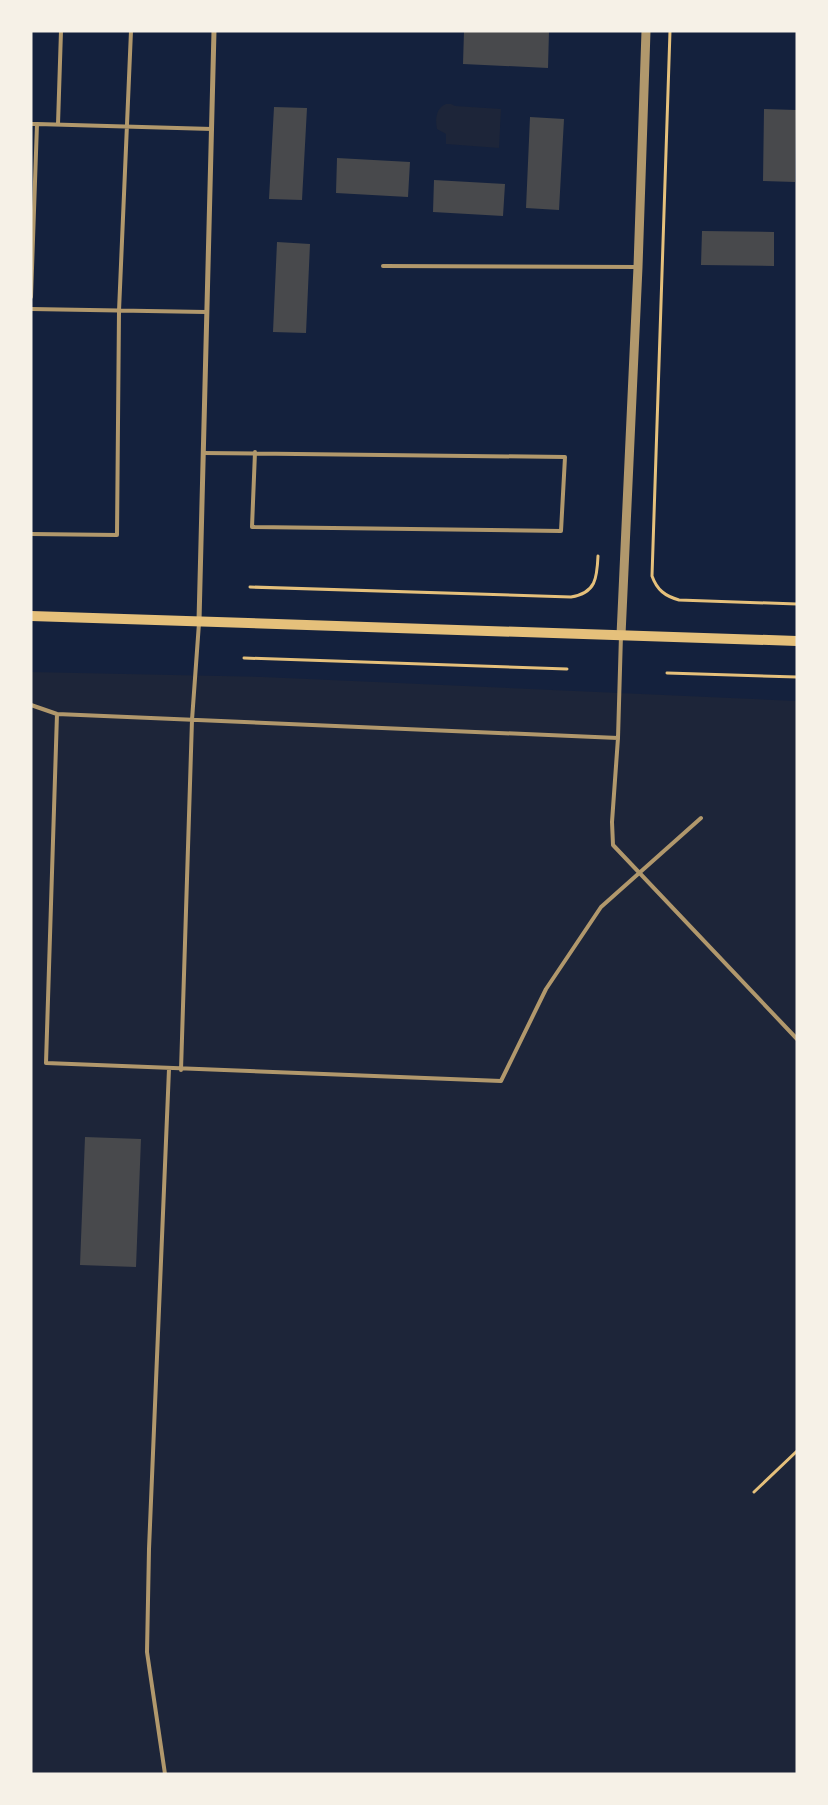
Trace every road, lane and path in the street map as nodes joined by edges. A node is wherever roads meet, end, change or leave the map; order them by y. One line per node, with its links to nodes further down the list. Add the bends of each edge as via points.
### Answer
1 (61, 31): 8 (lane)
2 (131, 31): 9 (lane)
3 (214, 31): 10 (street)
4 (646, 31): 12 (street)
5 (670, 31): 21 (path, via 652,570)
6 (31, 124): 7 (lane)
7 (37, 124): 8 (lane); 13 (lane)
8 (58, 124): 9 (lane)
9 (127, 126): 10 (lane); 15 (lane)
10 (212, 129): 16 (street)
11 (383, 266): 12 (lane)
12 (638, 267): 29 (street)
13 (31, 297)
14 (31, 309): 15 (lane)
15 (119, 311): 16 (lane); 19 (lane, via 116,535)
16 (206, 312): 17 (street)
17 (203, 452): 18 (lane); 28 (street)
18 (255, 452): 18 (lane, via 565,457 561,531 252,527)
19 (31, 534)
20 (598, 556): 23 (path, via 596,584 583,595)
21 (655, 583): 22 (path); 24 (path)
22 (650, 586)
23 (250, 587)
24 (664, 594): 25 (path); 26 (path, via 678,600)
25 (662, 599)
26 (797, 604)
27 (31, 616): 28 (main road)
28 (199, 621): 29 (main road); 37 (lane)
29 (621, 636): 30 (main road); 38 (lane)
30 (797, 641)
31 (244, 658): 32 (path)
32 (567, 669)
33 (667, 673): 34 (path)
34 (797, 677)
35 (31, 705): 36 (lane)
36 (57, 714): 37 (lane); 42 (lane, via 46,1063)
37 (192, 720): 38 (lane); 43 (lane)
38 (618, 738): 40 (lane, via 613,845)
39 (701, 818): 40 (lane)
40 (639, 873): 41 (lane); 43 (lane, via 601,907 546,989 501,1081)
41 (797, 1039)
42 (169, 1069): 43 (lane); 46 (lane, via 147,1652)
43 (181, 1070)
44 (797, 1451): 45 (path)
45 (754, 1492)
46 (165, 1774)

